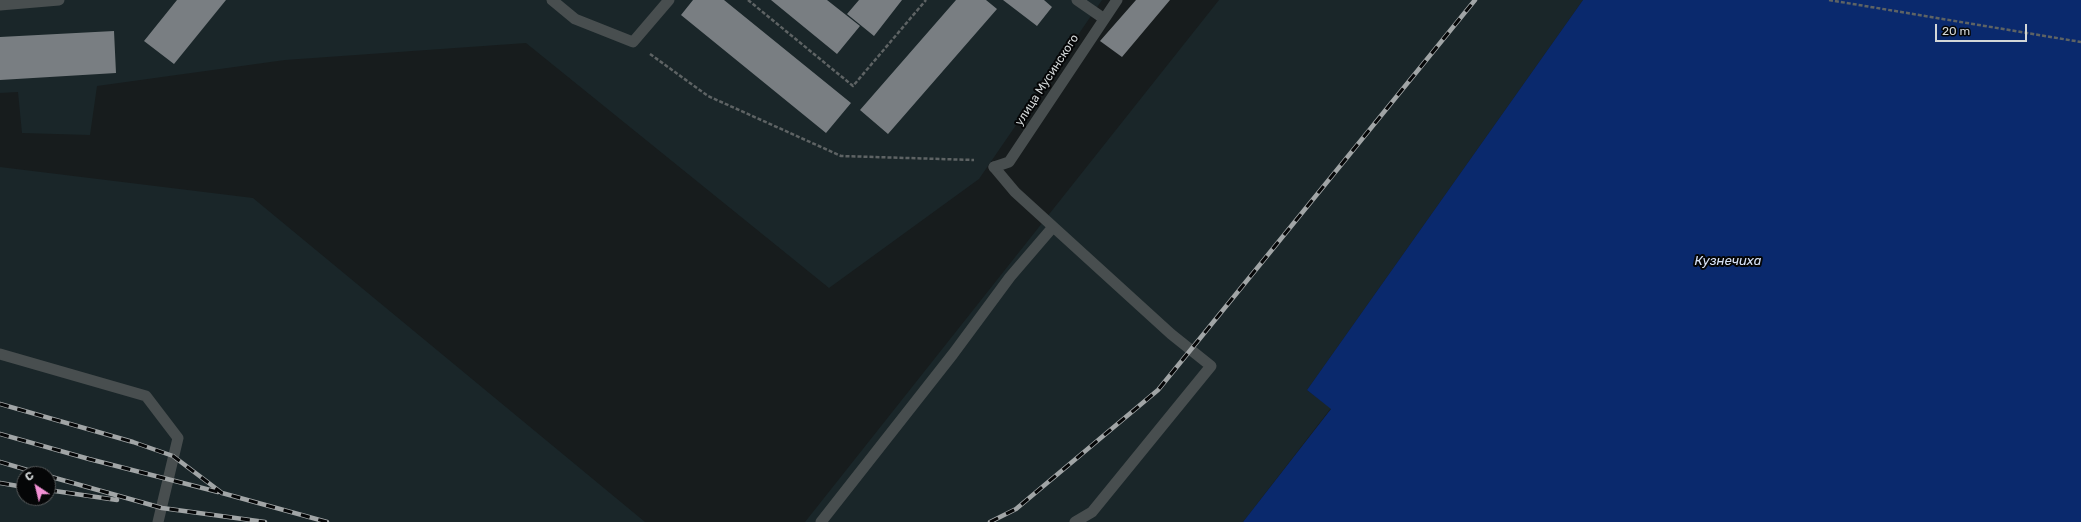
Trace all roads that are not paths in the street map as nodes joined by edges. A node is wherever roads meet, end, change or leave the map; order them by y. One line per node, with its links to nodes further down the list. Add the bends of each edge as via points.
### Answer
1 (59, 0): 6 (street)
2 (552, 0): 3 (street, via 575,19 633,42)
3 (669, 0)
4 (1078, 0): 7 (street)
5 (1117, 0): 7 (street, улица Мусинского)
6 (0, 5)
7 (1103, 18): 8 (street, улица Мусинского, via 1010,162 994,168 1015,192)
8 (1053, 227): 11 (street, via 1010,277); 12 (street, via 1171,334 1211,366 1092,512)
9 (0, 354): 10 (street, via 146,396 178,438)
10 (158, 522)
11 (821, 522)
12 (1074, 522)

